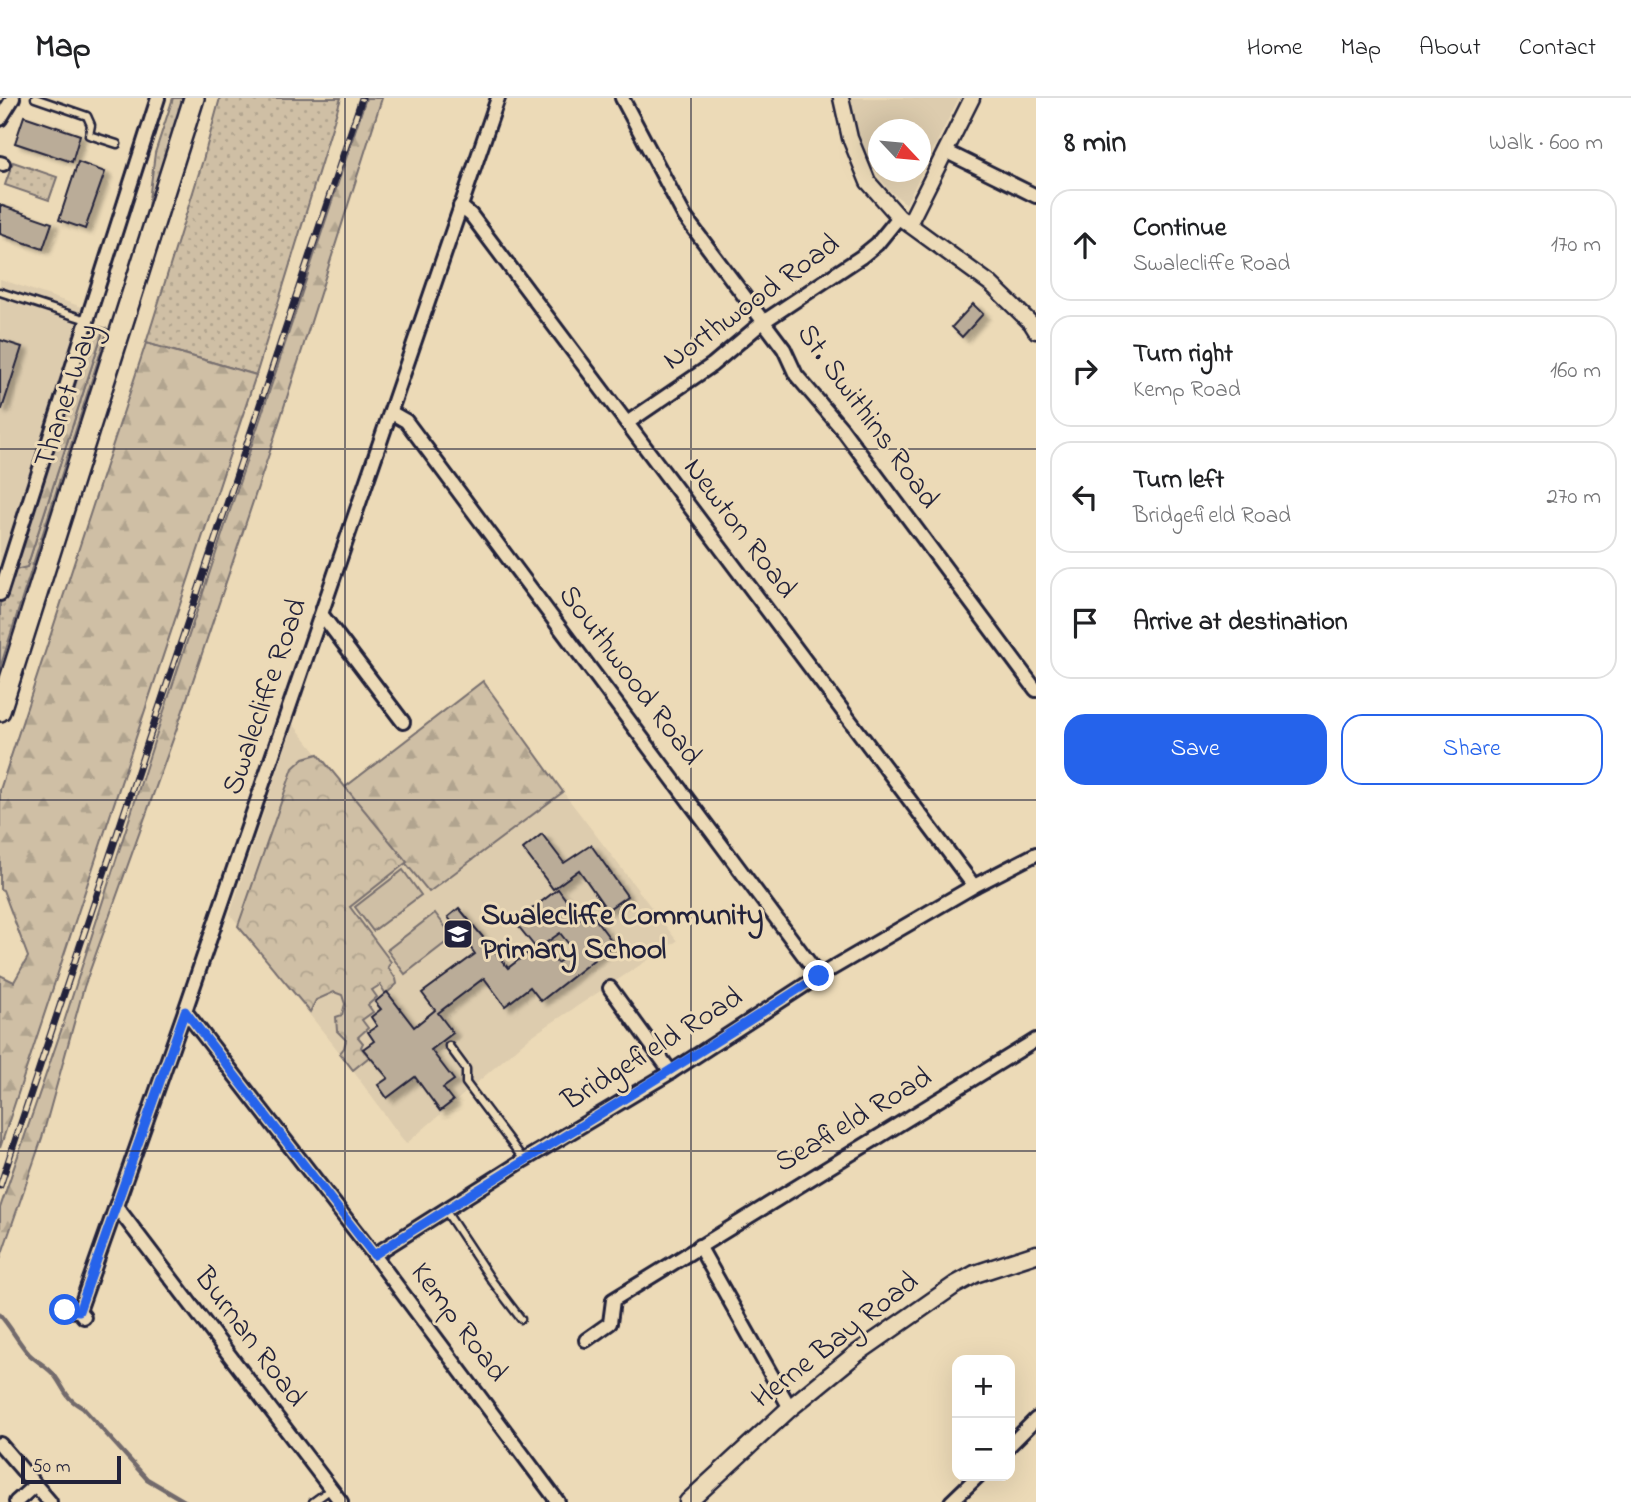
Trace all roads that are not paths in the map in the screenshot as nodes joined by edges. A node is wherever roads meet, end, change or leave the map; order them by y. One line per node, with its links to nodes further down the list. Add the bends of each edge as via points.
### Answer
1 (13, 98): 9 (street)
2 (35, 98): 10 (lane, via 87,116 89,135)
3 (158, 98): 16 (street)
4 (194, 98): 25 (main road, Thanet Way)
5 (498, 98): 13 (street, Swalecliffe Road)
6 (622, 98): 17 (street, St. Swithins Road, via 685,217)
7 (841, 98): 14 (street, via 850,138 868,183)
8 (972, 98): 11 (street, Northwood Road)
9 (0, 119)
10 (117, 144)
11 (945, 151): 12 (street); 14 (street, Northwood Road)
12 (1036, 196)
13 (460, 206): 19 (street, Swalecliffe Road); 20 (street, Newton Road)
14 (904, 220): 17 (street, Northwood Road, via 861,257); 18 (street, via 991,284)
15 (0, 292): 16 (lane)
16 (87, 320): 21 (street)
17 (764, 322): 20 (street, Northwood Road, via 712,365); 24 (street, St. Swithins Road, via 784,348 796,375 842,429)
18 (1036, 331)
19 (392, 413): 23 (street, Swalecliffe Road); 29 (street, Southwood Road, via 406,421)
20 (627, 423): 28 (street, Newton Road)
21 (2, 578): 22 (street)
22 (0, 594)
23 (322, 615): 26 (street); 31 (street, Swalecliffe Road)
24 (1036, 690)
25 (0, 711)
26 (404, 721)
27 (1036, 854): 28 (street, Bridgefield Road)
28 (974, 886): 29 (street, Bridgefield Road)
29 (819, 976): 34 (street, Bridgefield Road)
30 (610, 988): 34 (street)
31 (185, 1011): 36 (street, Swalecliffe Road); 40 (street, Kemp Road)
32 (1036, 1040): 38 (street, Seafield Road)
33 (449, 1046): 35 (lane, via 466,1069 466,1083)
34 (671, 1072): 35 (street, Bridgefield Road)
35 (524, 1160): 37 (street, Bridgefield Road)
36 (116, 1206): 43 (street, Swalecliffe Road); 52 (street, Burnan Road)
37 (445, 1210): 40 (street, Bridgefield Road); 44 (lane)
38 (699, 1246): 42 (street, Seafield Road); 46 (street)
39 (1036, 1254): 46 (main road, Herne Bay Road, via 955,1285 856,1354)
40 (374, 1255): 57 (street, Kemp Road)
41 (602, 1289): 42 (street)
42 (612, 1300): 45 (street, via 610,1323)
43 (76, 1313)
44 (520, 1319)
45 (586, 1340)
46 (790, 1408): 58 (main road, Herne Bay Road)
47 (1036, 1419): 48 (street)
48 (1015, 1440)
49 (0, 1444): 51 (street)
50 (973, 1481): 59 (street)
51 (35, 1485): 53 (street); 54 (street)
52 (331, 1489): 55 (lane); 56 (street, Burnan Road)
53 (16, 1502)
54 (50, 1502)
55 (313, 1502)
56 (341, 1502)
57 (558, 1502)
58 (688, 1502)
59 (951, 1502)

